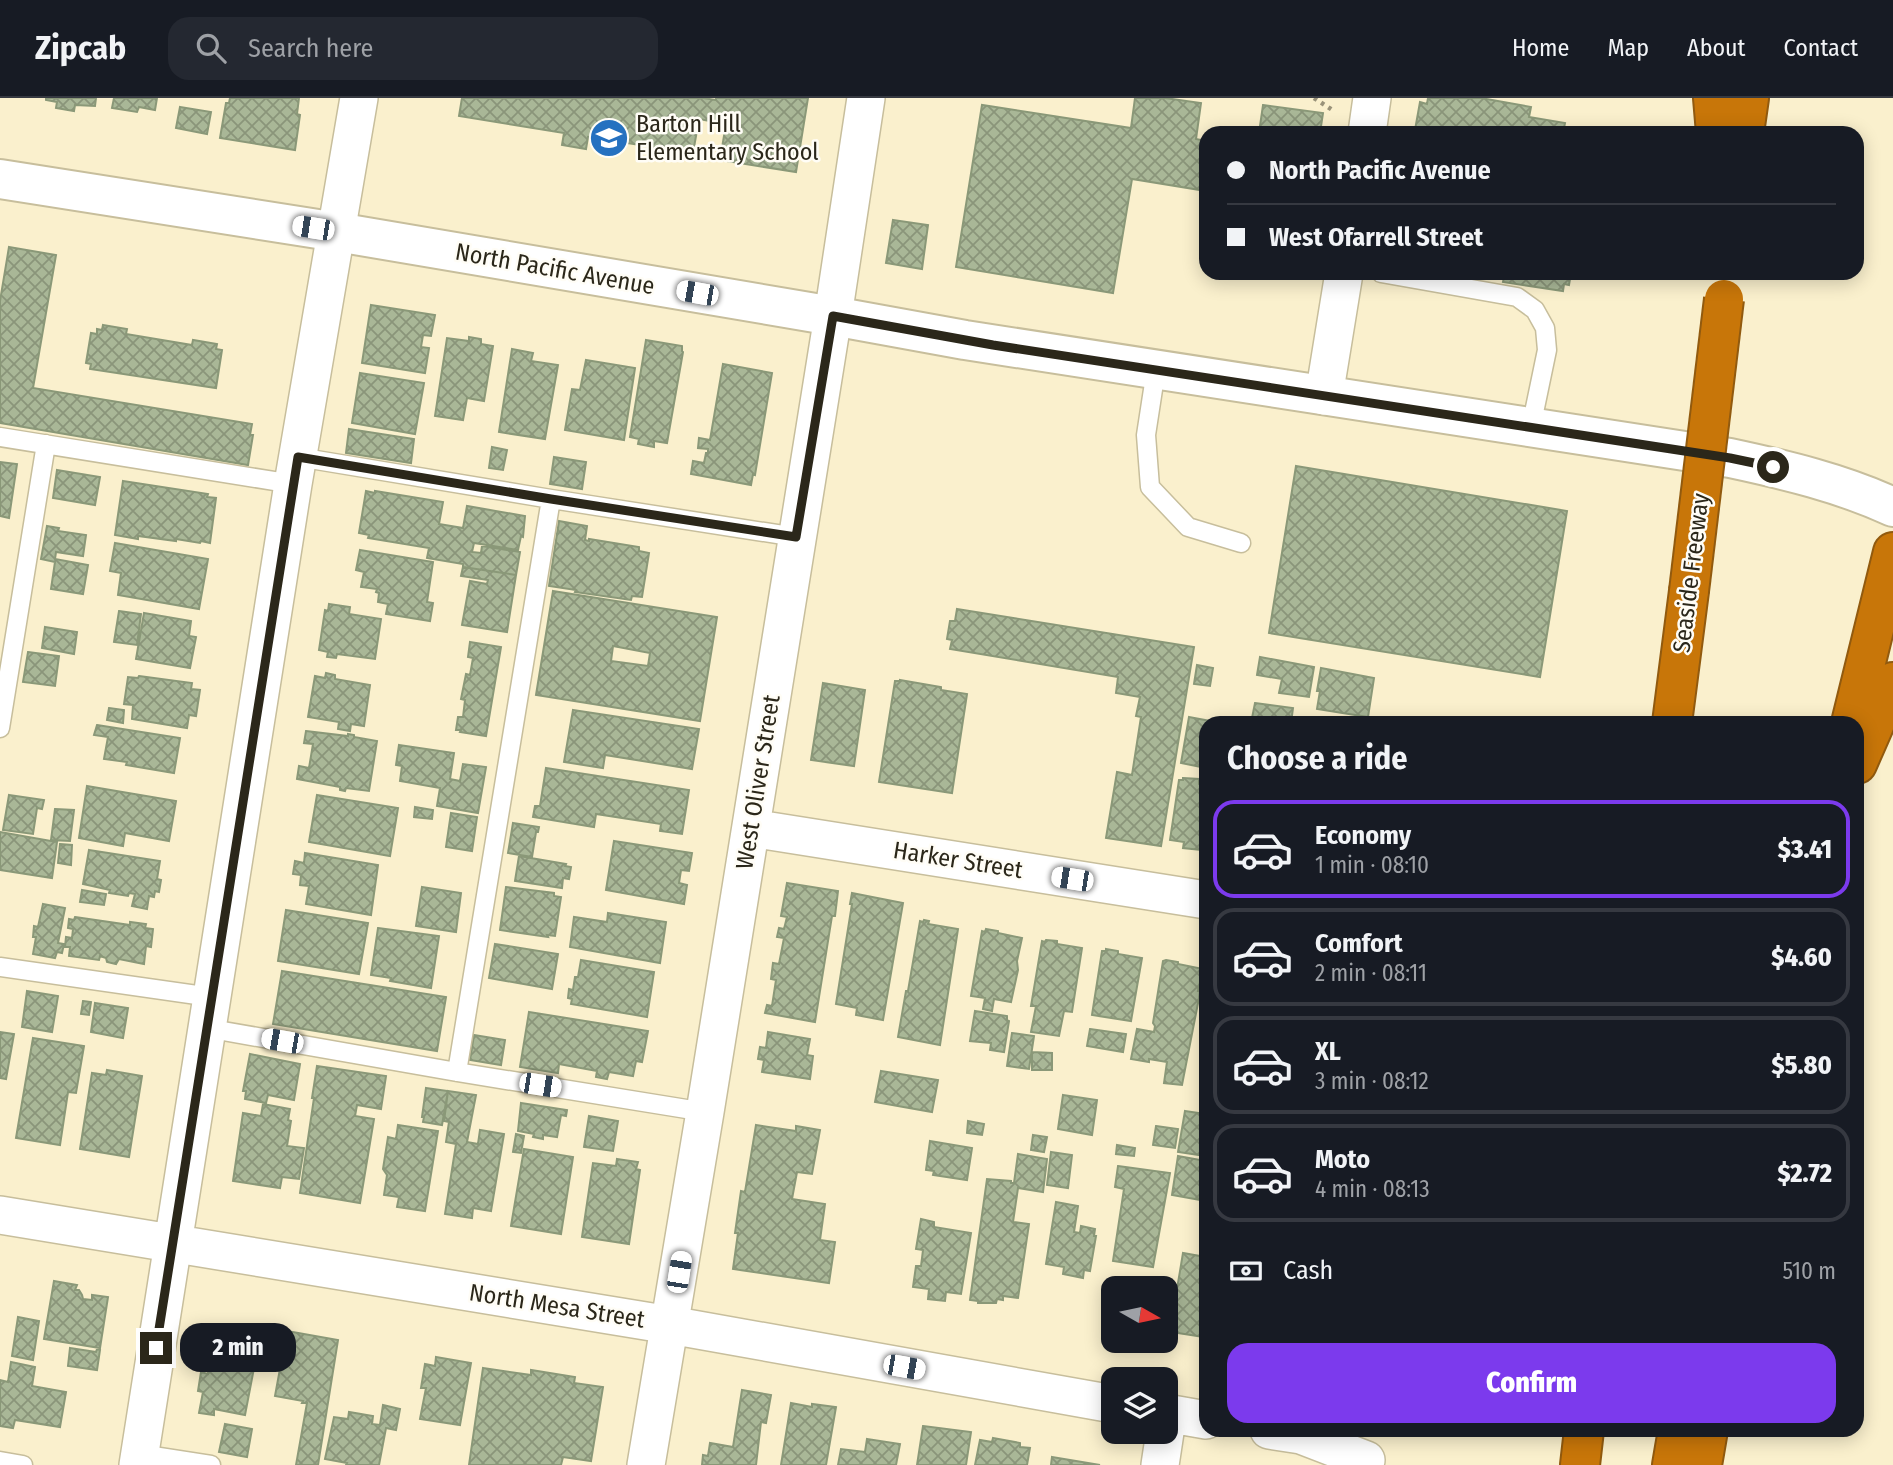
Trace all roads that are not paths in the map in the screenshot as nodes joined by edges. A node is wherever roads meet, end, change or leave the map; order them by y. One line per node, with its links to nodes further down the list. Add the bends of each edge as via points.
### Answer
1 (359, 98): 10 (street)
2 (866, 98): 14 (street, West Oliver Street)
3 (1373, 98): 6 (street)
4 (1713, 98): 7 (highway)
5 (1749, 98): 8 (highway)
6 (1368, 126)
7 (1715, 126)
8 (1745, 126)
9 (0, 179): 10 (main road, North Pacific Avenue)
10 (337, 232): 14 (main road, North Pacific Avenue); 20 (street)
11 (1343, 280): 16 (street)
12 (1421, 280): 17 (lane, via 1517,297 1535,310 1545,328 1546,350)
13 (1726, 286): 27 (highway, Seaside Freeway, bridge)
14 (833, 316): 15 (main road, North Pacific Avenue); 23 (street, West Oliver Street)
15 (1156, 370): 16 (main road, North Pacific Avenue); 24 (lane, via 1146,435 1150,487 1188,527)
16 (1324, 396): 17 (main road, North Pacific Avenue)
17 (1531, 427): 22 (main road, North Pacific Avenue, via 1795,472)
18 (0, 437): 19 (lane)
19 (46, 444): 20 (lane); 29 (lane)
20 (296, 470): 21 (lane); 34 (street)
21 (551, 499): 23 (lane); 35 (lane)
22 (1893, 507)
23 (796, 537): 31 (street, West Oliver Street)
24 (1241, 543)
25 (1893, 552): 28 (highway)
26 (1893, 682): 30 (highway)
27 (1673, 716)
28 (1853, 716)
29 (0, 728)
30 (1864, 748)
31 (751, 828): 32 (street, Harker Street); 36 (street, West Oliver Street)
32 (1199, 899)
33 (0, 967): 34 (lane)
34 (209, 1013): 35 (lane); 38 (street)
35 (457, 1072): 36 (lane)
36 (705, 1112): 39 (street, West Oliver Street)
37 (0, 1215): 38 (street, North Mesa Street)
38 (173, 1242): 39 (street, North Mesa Street); 48 (street)
39 (670, 1325): 40 (street, North Mesa Street); 53 (street, West Oliver Street)
40 (1101, 1402)
41 (1199, 1420): 42 (street)
42 (1178, 1421)
43 (1306, 1437): 49 (street)
44 (1583, 1437): 55 (highway)
45 (1677, 1437): 56 (highway)
46 (1707, 1437): 57 (highway)
47 (1163, 1444): 54 (street)
48 (139, 1460): 52 (lane)
49 (1366, 1460)
50 (0, 1461): 51 (lane)
51 (23, 1465)
52 (211, 1465)
53 (646, 1465)
54 (1160, 1465)
55 (1580, 1465)
56 (1672, 1465)
57 (1702, 1465)

